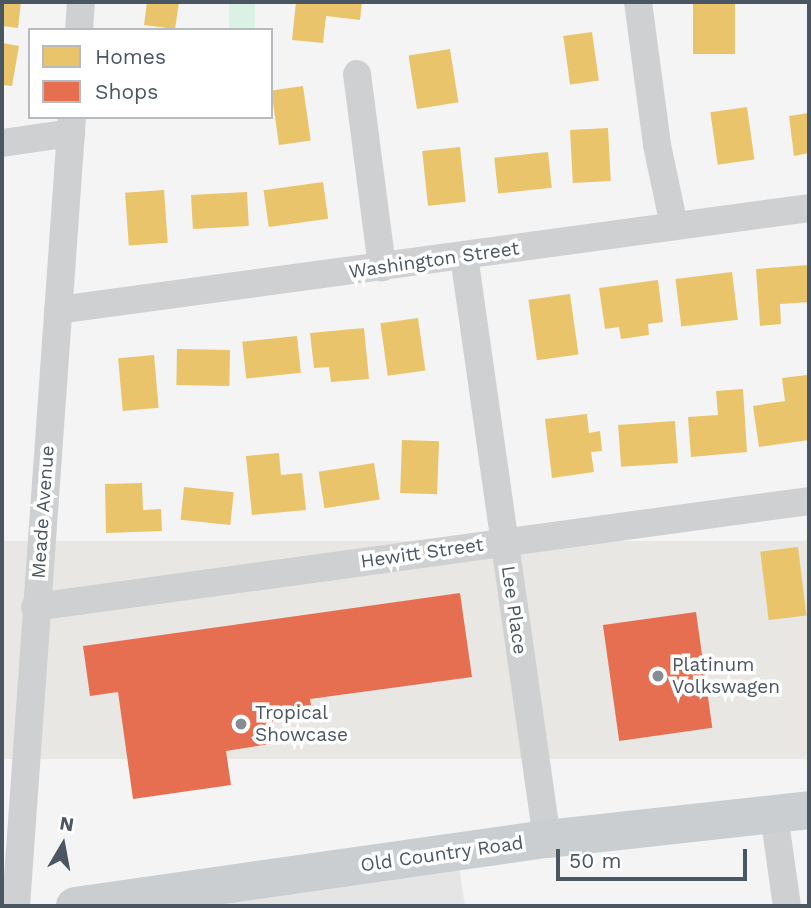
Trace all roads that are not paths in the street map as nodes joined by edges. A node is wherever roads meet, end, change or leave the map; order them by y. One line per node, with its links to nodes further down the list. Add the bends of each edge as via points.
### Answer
1 (81, 2): 3 (street)
2 (638, 2): 8 (street, via 657,145)
3 (79, 28)
4 (357, 74): 10 (street)
5 (72, 125): 6 (street); 11 (street, Meade Avenue)
6 (2, 143)
7 (809, 208): 8 (street, Washington Street)
8 (674, 226): 9 (street, Washington Street)
9 (464, 256): 10 (street, Washington Street); 13 (street, Lee Place)
10 (382, 267): 11 (street, Washington Street)
11 (58, 310): 14 (street, Meade Avenue)
12 (809, 501): 13 (street, Hewitt Street)
13 (505, 542): 14 (street, Hewitt Street); 16 (street, Lee Place)
14 (36, 607): 17 (street, Meade Avenue)
15 (792, 812): 16 (main road, Old Country Road); 19 (street)
16 (547, 839): 18 (main road, Old Country Road)
17 (16, 906)
18 (75, 906)
19 (786, 906)

